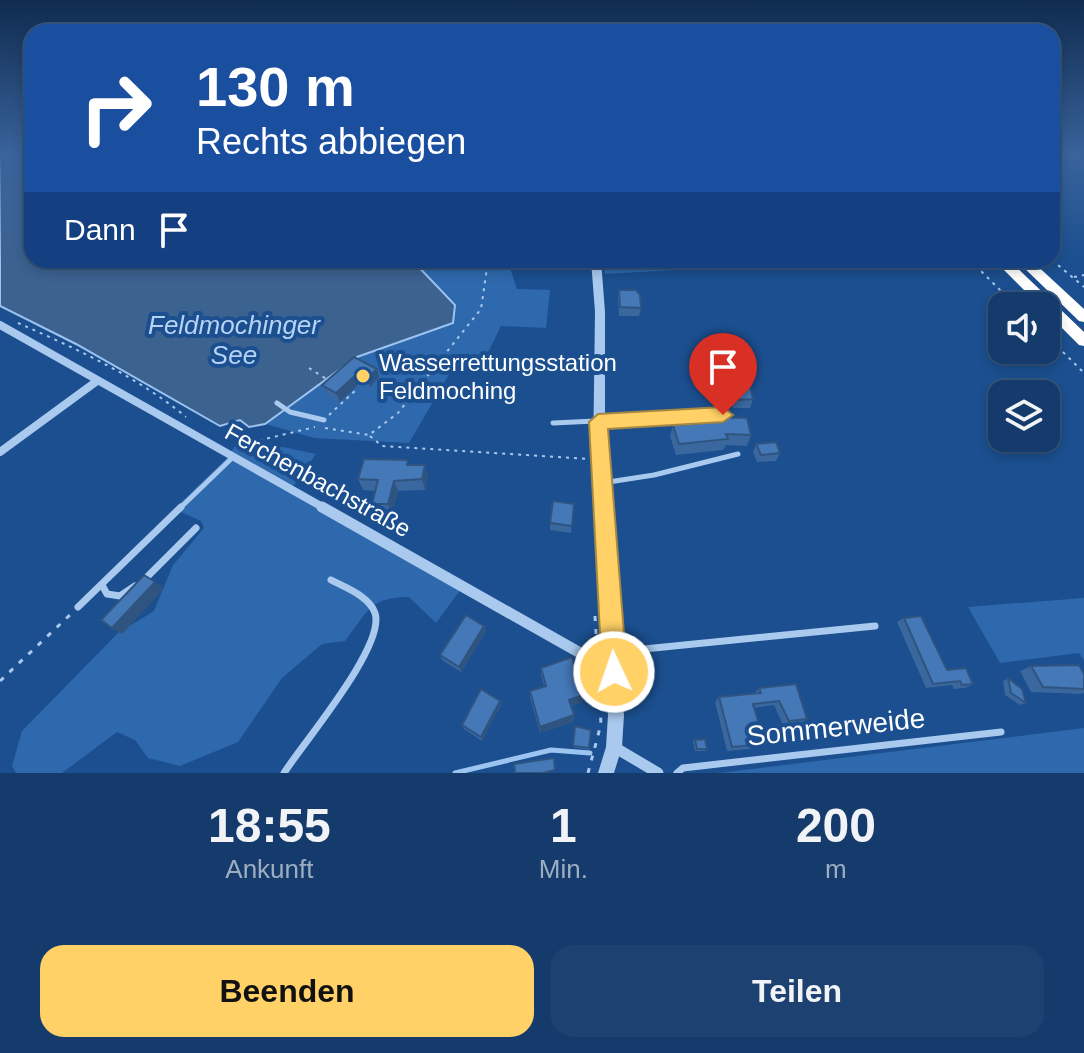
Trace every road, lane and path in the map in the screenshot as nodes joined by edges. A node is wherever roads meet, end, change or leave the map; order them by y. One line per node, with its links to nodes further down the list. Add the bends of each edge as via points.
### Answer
1 (1060, 267): 8 (path)
2 (487, 268): 28 (path, via 481,309 398,413)
3 (597, 268): 24 (street)
4 (978, 268): 10 (path)
5 (1009, 268): 14 (highway)
6 (1032, 268): 11 (highway)
7 (1084, 275): 8 (path)
8 (1073, 278): 9 (path)
9 (1084, 287)
10 (1002, 292)
11 (1084, 317)
12 (13, 322): 25 (path, via 39,330 168,402)
13 (0, 325): 19 (street, Ferchenbachstraße)
14 (1084, 341)
15 (1060, 349): 17 (path)
16 (309, 368): 18 (path)
17 (1084, 373)
18 (328, 380)
19 (97, 381): 29 (street); 30 (street, Ferchenbachstraße)
20 (358, 388): 23 (path)
21 (277, 403): 23 (lane, via 290,412)
22 (723, 415): 24 (lane)
23 (324, 420): 27 (path)
24 (598, 422): 26 (lane); 32 (street)
25 (194, 423)
26 (553, 423)
27 (317, 427): 28 (path); 30 (path)
28 (369, 435): 32 (path, via 382,446)
29 (0, 452)
30 (228, 454): 36 (lane); 40 (street, Ferchenbachstraße)
31 (738, 454): 33 (lane, via 631,481)
32 (599, 460): 33 (street)
33 (601, 483): 39 (street)
34 (196, 528): 36 (lane, via 144,580 120,596 107,594)
35 (331, 580): 45 (lane, via 370,605 376,618 373,640)
36 (102, 584): 37 (lane)
37 (78, 607): 42 (path)
38 (875, 626): 39 (lane)
39 (613, 652): 41 (street)
40 (597, 662): 41 (street, Ferchenbachstraße); 46 (path, via 601,724)
41 (614, 672): 44 (street)
42 (0, 681)
43 (1001, 732): 49 (lane, Sommerweide, via 683,768)
44 (614, 747): 47 (street); 48 (street)
45 (284, 773)
46 (588, 773)
47 (606, 773)
48 (658, 773)
49 (677, 773)

